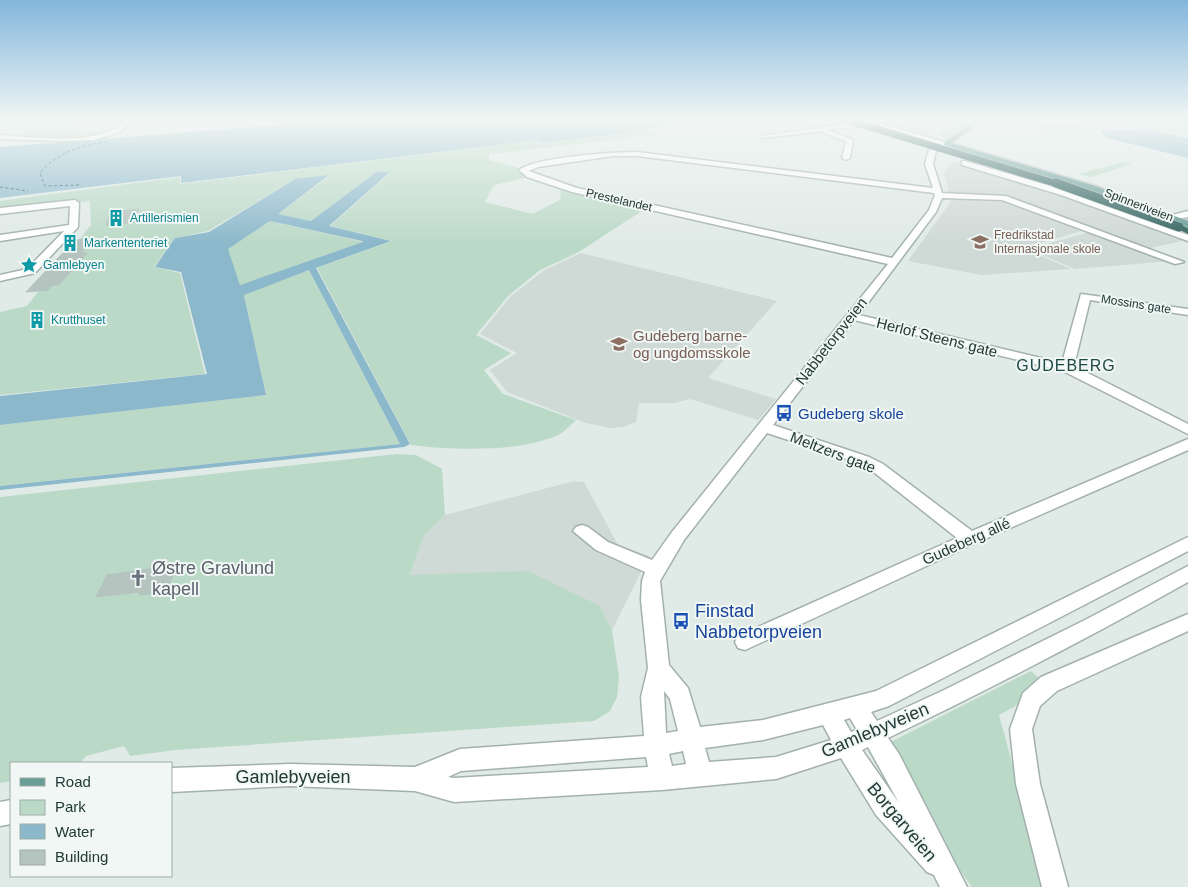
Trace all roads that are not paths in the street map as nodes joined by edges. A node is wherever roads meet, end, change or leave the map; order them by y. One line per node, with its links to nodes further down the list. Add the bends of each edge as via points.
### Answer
1 (562, 161): 18 (street, Prestelandet, via 523,170 575,190)
2 (689, 161): 8 (street, Prestelandet)
3 (929, 161): 8 (street)
4 (984, 161): 15 (highway, bridge, via 1072,188)
5 (1001, 161): 7 (main road, Spinneriveien)
6 (965, 163): 9 (street, Spinneriveien)
7 (1092, 188): 9 (street); 12 (main road, Spinneriveien)
8 (939, 193): 18 (street, Nabbetorpveien, via 933,210); 19 (street, via 1003,198)
9 (1064, 193): 17 (street, Spinneriveien)
10 (0, 211): 14 (street, via 74,203)
11 (1188, 214): 12 (street)
12 (1168, 217): 13 (main road, Spinneriveien)
13 (1188, 224)
14 (73, 227): 16 (street); 20 (street, via 31,271)
15 (1188, 231)
16 (0, 238)
17 (1188, 238)
18 (894, 262): 22 (street, Nabbetorpveien)
19 (1180, 262)
20 (0, 278)
21 (1188, 312): 23 (street, Mossins gate, via 1085,296)
22 (850, 316): 23 (street, Herlof Steens gate); 24 (street, Nabbetorpveien)
23 (1066, 368): 25 (street, Herlof Steens gate)
24 (764, 427): 28 (street, Meltzers gate, via 877,467); 30 (street, Nabbetorpveien)
25 (1188, 430)
26 (1188, 444): 28 (street, Gudeberg allé)
27 (582, 531): 30 (street, via 602,546)
28 (970, 539): 33 (street, Gudeberg allé)
29 (1188, 543): 35 (street, Gamlebyveien, via 903,689)
30 (656, 568): 34 (street, Nabbetorpveien, via 650,600)
31 (1188, 573): 37 (street, Gamlebyveien, via 1090,627)
32 (1188, 622): 46 (street, via 1049,684 1031,700 1021,729 1028,784)
33 (745, 642)
34 (659, 668): 38 (street, via 680,695); 39 (street, Nabbetorpveien, via 652,697)
35 (855, 706): 36 (street, Gamlebyveien); 37 (street, Borgarveien)
36 (829, 714): 38 (street, Gamlebyveien, via 763,730); 40 (street, Borgarveien)
37 (872, 734): 40 (street, Gamlebyveien); 45 (street, Borgarveien, via 904,787)
38 (691, 739): 39 (street, Gamlebyveien); 41 (street)
39 (656, 746): 42 (street, Nabbetorpveien); 43 (street, Gamlebyveien, via 460,760)
40 (846, 746): 41 (street, Gamlebyveien, via 776,768); 45 (street, Borgarveien, via 885,806)
41 (700, 774): 42 (street, Gamlebyveien)
42 (662, 778): 43 (street, Gamlebyveien, via 454,790)
43 (414, 779): 44 (street, Gamlebyveien, via 290,775)
44 (172, 780)
45 (950, 881)
46 (1055, 887)

